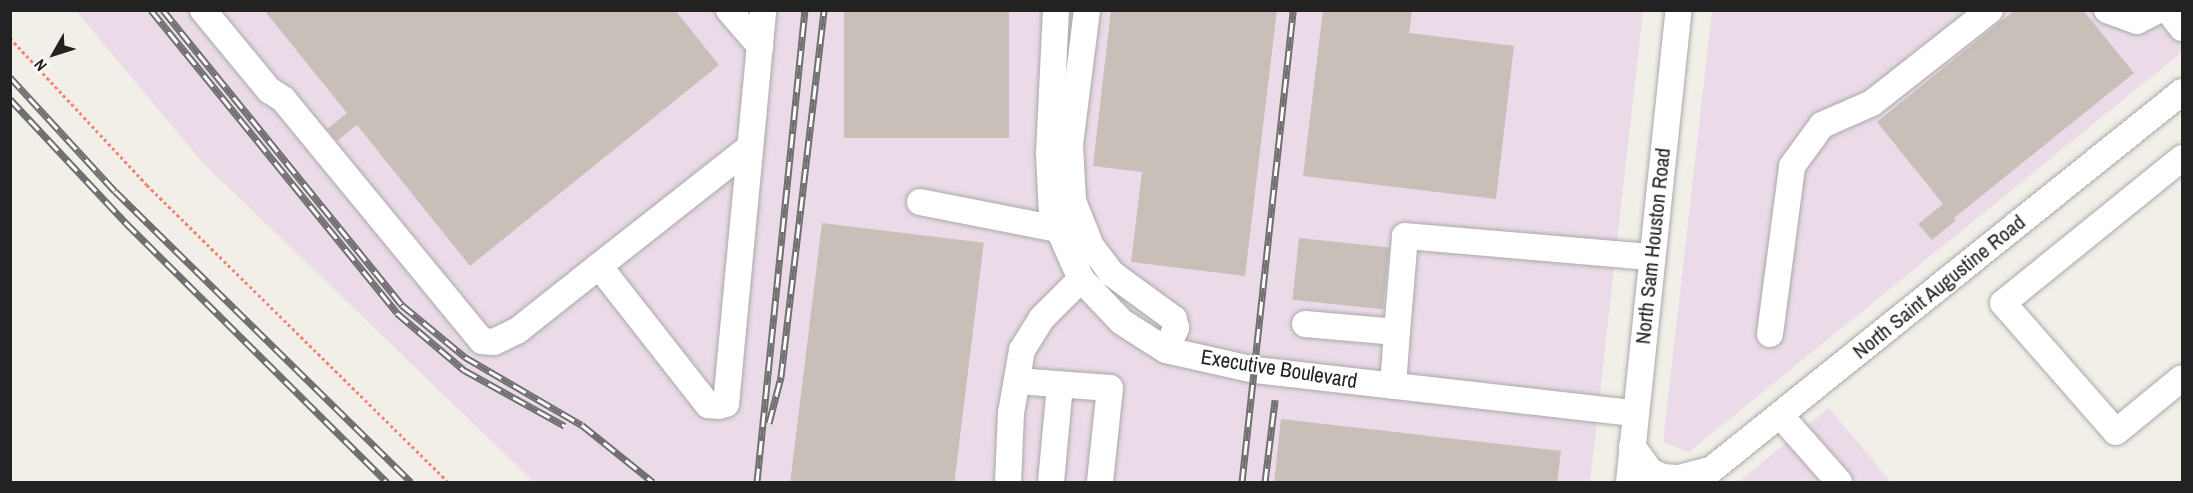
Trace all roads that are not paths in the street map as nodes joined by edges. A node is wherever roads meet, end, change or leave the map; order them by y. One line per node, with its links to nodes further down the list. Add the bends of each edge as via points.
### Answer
1 (203, 10): 19 (street, via 269,90 283,99 482,341 494,342 517,331)
2 (729, 10): 12 (street)
3 (763, 10): 12 (street)
4 (1056, 10): 17 (street, Executive Boulevard, via 1049,153)
5 (1087, 10): 17 (street)
6 (1680, 10): 18 (street, North Sam Houston Road)
7 (1990, 10): 25 (street, via 1872,103 1822,125 1792,166)
8 (2107, 10): 9 (street, via 2137,21)
9 (2158, 10)
10 (2168, 10): 11 (street)
11 (2182, 28)
12 (760, 46): 14 (street)
13 (2182, 92): 32 (street, North Saint Augustine Road)
14 (750, 147): 19 (street); 19 (street, via 726,404 708,405)
15 (2182, 158): 27 (street, via 2003,303 2115,432)
16 (920, 202): 17 (street)
17 (1060, 211): 20 (street, Executive Boulevard); 21 (street, via 1111,273)
18 (1651, 257): 24 (street, via 1405,236); 31 (street, North Sam Houston Road)
19 (599, 266)
20 (1081, 279): 22 (street, Executive Boulevard); 28 (street, via 1041,319 1022,350)
21 (1137, 294): 22 (street); 26 (street, via 1174,319 1176,328)
22 (1117, 318): 26 (street, Executive Boulevard)
23 (1305, 324): 24 (street)
24 (1397, 332): 30 (street)
25 (1770, 334)
26 (1166, 350): 30 (street, Executive Boulevard, via 1255,370)
27 (2182, 378)
28 (1017, 381): 29 (street); 35 (street)
29 (1060, 385): 36 (street); 37 (street, via 1110,388)
30 (1393, 386): 31 (street, Executive Boulevard)
31 (1634, 413): 33 (street, North Sam Houston Road)
32 (1780, 415): 34 (street, North Saint Augustine Road); 39 (street)
33 (1632, 446): 34 (street, via 1650,471 1663,477); 38 (street, North Sam Houston Road)
34 (1706, 475)
35 (1008, 482)
36 (1051, 483)
37 (1100, 483)
38 (1629, 483)
39 (1839, 483)

